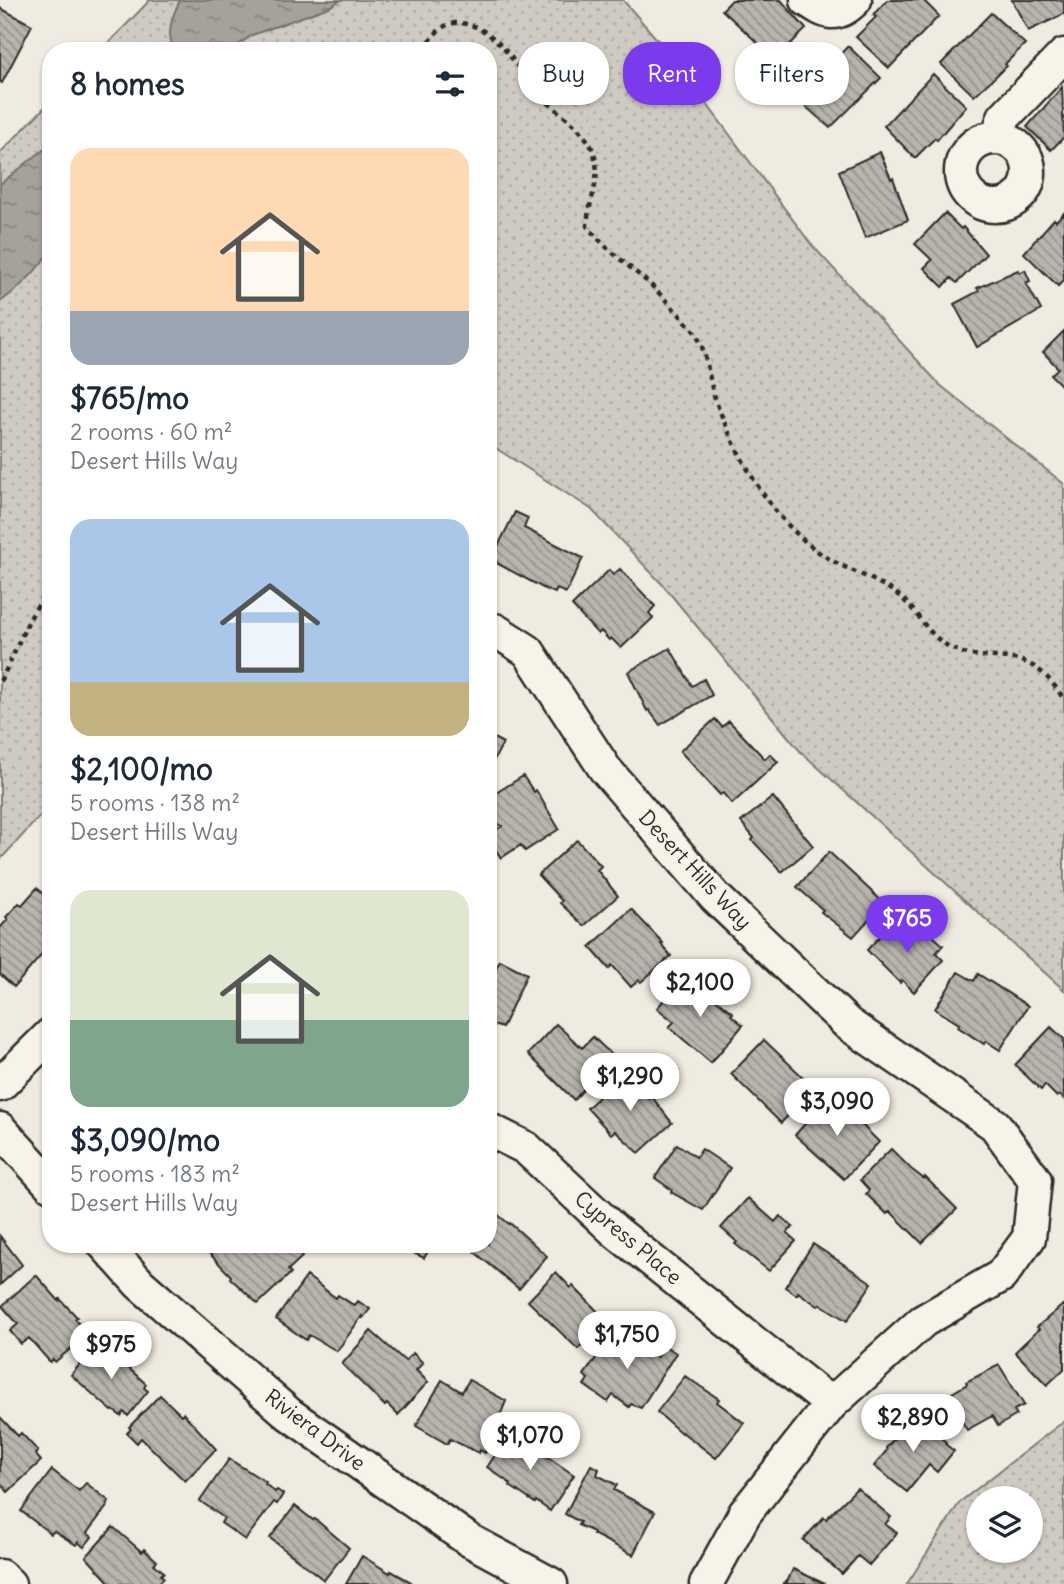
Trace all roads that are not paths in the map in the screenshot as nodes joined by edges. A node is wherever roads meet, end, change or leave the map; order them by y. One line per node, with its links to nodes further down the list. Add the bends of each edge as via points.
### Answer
1 (807, 0): 2 (street, via 836,13)
2 (855, 0)
3 (1064, 55): 4 (street, via 1004,117)
4 (997, 138)
5 (497, 631): 12 (street, Desert Hills Way, via 528,651 605,769 715,897 848,1024 995,1125 1035,1180 1029,1238 1001,1276 923,1321)
6 (42, 1043): 7 (street)
7 (0, 1085)
8 (0, 1129): 10 (street)
9 (497, 1134): 12 (street, Cypress Place, via 526,1148 615,1231)
10 (42, 1175)
11 (112, 1253): 15 (street, Riviera Drive, via 140,1284 289,1415 469,1540)
12 (831, 1404): 16 (street, Desert Hills Way, via 746,1513)
13 (0, 1576): 14 (street)
14 (9, 1584)
15 (551, 1584)
16 (706, 1584)

